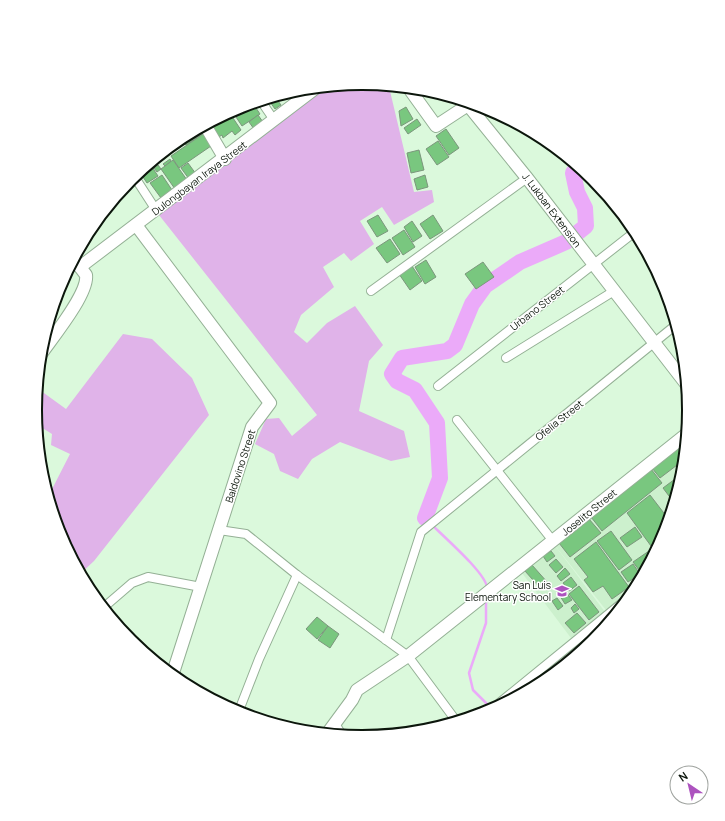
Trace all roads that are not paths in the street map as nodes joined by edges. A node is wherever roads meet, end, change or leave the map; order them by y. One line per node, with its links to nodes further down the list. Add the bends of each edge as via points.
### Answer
1 (413, 94): 4 (street, J. Lukban Extension, via 436,126)
2 (306, 95): 6 (street, Dulongbayan Iraya Street)
3 (265, 105): 6 (street)
4 (465, 107)
5 (471, 109): 9 (street, J. Lukban Extension)
6 (274, 120): 8 (street, Dulongbayan Iraya Street)
7 (208, 130): 8 (street)
8 (226, 159): 11 (street, Dulongbayan Iraya Street)
9 (527, 178): 16 (street, J. Lukban Extension); 18 (street)
10 (138, 182): 11 (street)
11 (156, 210): 12 (street, Dulongbayan Iraya Street)
12 (136, 225): 14 (street, Dulongbayan Iraya Street); 28 (street, Baldovino Street, via 270,403 252,427)
13 (631, 235): 16 (street, Urbano Street)
14 (79, 262)
15 (78, 264): 20 (street, via 87,278 82,293)
16 (593, 264): 17 (street, J. Lukban Extension); 24 (street, Urbano Street)
17 (614, 291): 21 (street, J. Lukban Extension); 22 (street)
18 (371, 292)
19 (672, 328): 21 (street, Ofelia Street)
20 (50, 341)
21 (654, 342): 23 (street, J. Lukban Extension); 27 (street, Ofelia Street)
22 (506, 358)
23 (681, 376)
24 (438, 386)
25 (457, 420): 27 (street)
26 (681, 438): 29 (street, Joselito Street)
27 (498, 471): 29 (street); 34 (street, Ofelia Street, via 421,532)
28 (220, 530): 30 (street, via 246,534); 31 (street, Baldovino Street)
29 (553, 541): 35 (street, Joselito Street)
30 (297, 576): 34 (street); 38 (street)
31 (201, 587): 32 (street, via 148,577 132,583); 36 (street, Baldovino Street)
32 (107, 605)
33 (602, 623): 37 (street)
34 (386, 640): 35 (street)
35 (408, 656): 39 (street); 40 (street, Joselito Street, via 357,690)
36 (174, 670)
37 (509, 695)
38 (240, 707)
39 (454, 718)
40 (336, 722): 41 (street, Joselito Street); 42 (lane)
41 (331, 729)
42 (341, 730)

